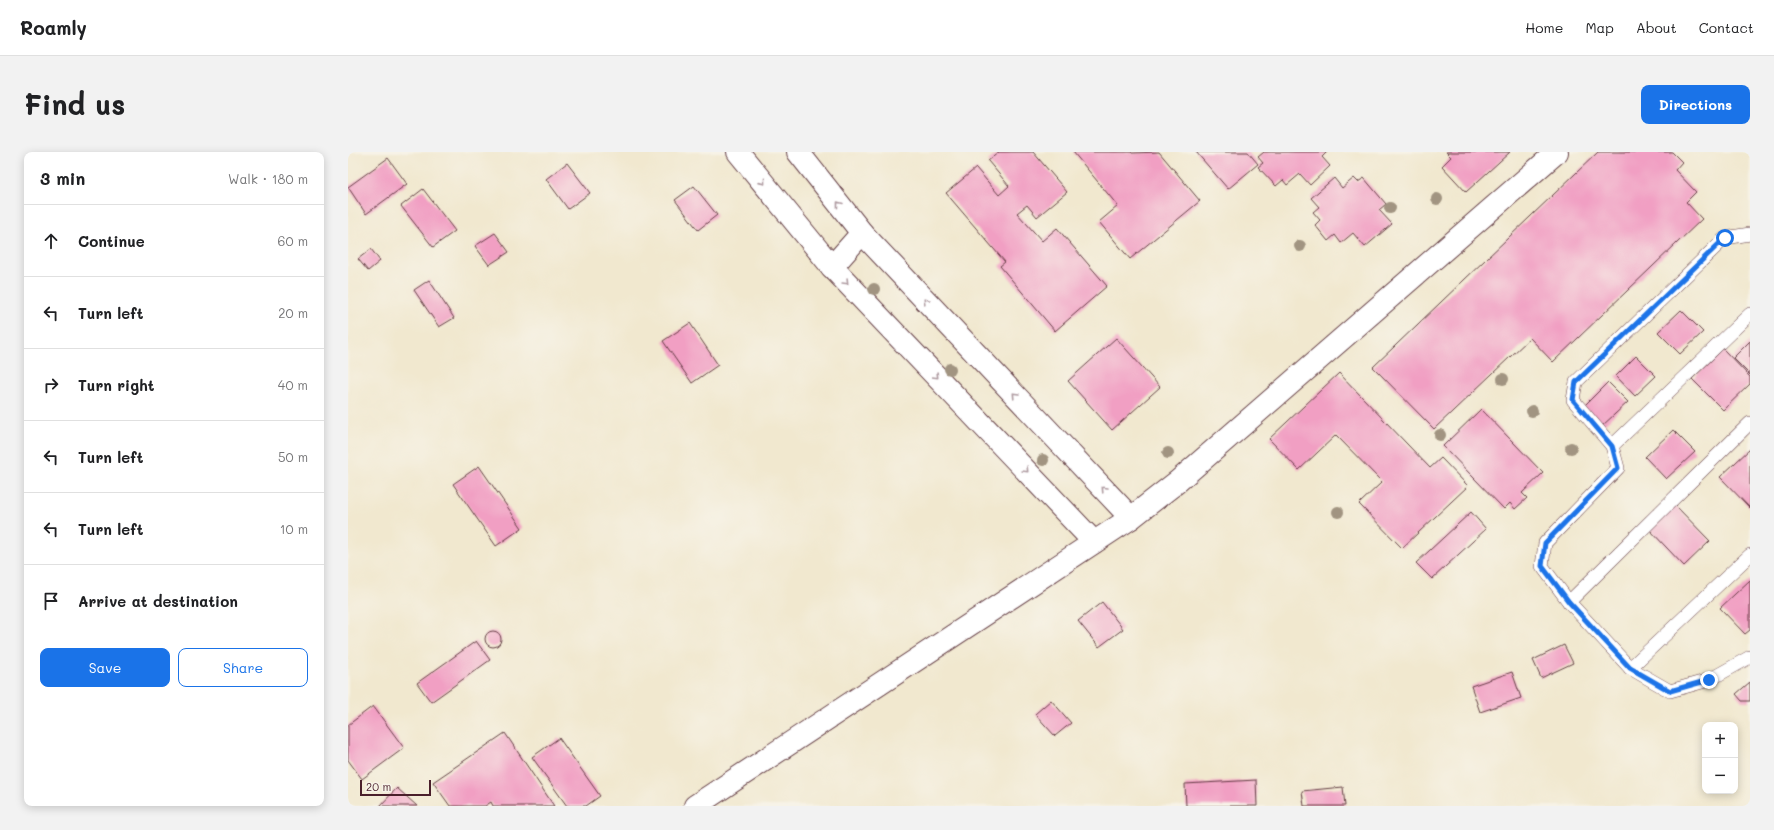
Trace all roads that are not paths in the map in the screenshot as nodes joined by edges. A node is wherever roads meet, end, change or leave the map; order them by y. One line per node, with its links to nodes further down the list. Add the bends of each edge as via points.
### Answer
1 (738, 152): 6 (street, one-way to 6)
2 (798, 152): 4 (street, one-way to 2)
3 (1557, 152): 10 (street, via 1183,476)
4 (862, 233): 6 (street); 10 (street, one-way to 4)
5 (1750, 234): 9 (lane, via 1725,238 1576,382 1573,400)
6 (832, 267): 11 (street, one-way to 11)
7 (1750, 314): 9 (lane)
8 (1750, 423): 13 (lane)
9 (1612, 446): 13 (lane, via 1618,468 1545,543 1542,566)
10 (1131, 518): 11 (street)
11 (1094, 542): 16 (street)
12 (1750, 555): 15 (lane)
13 (1569, 602): 15 (lane)
14 (1750, 657): 15 (lane, via 1709,680 1670,691)
15 (1630, 668)
16 (695, 806)

